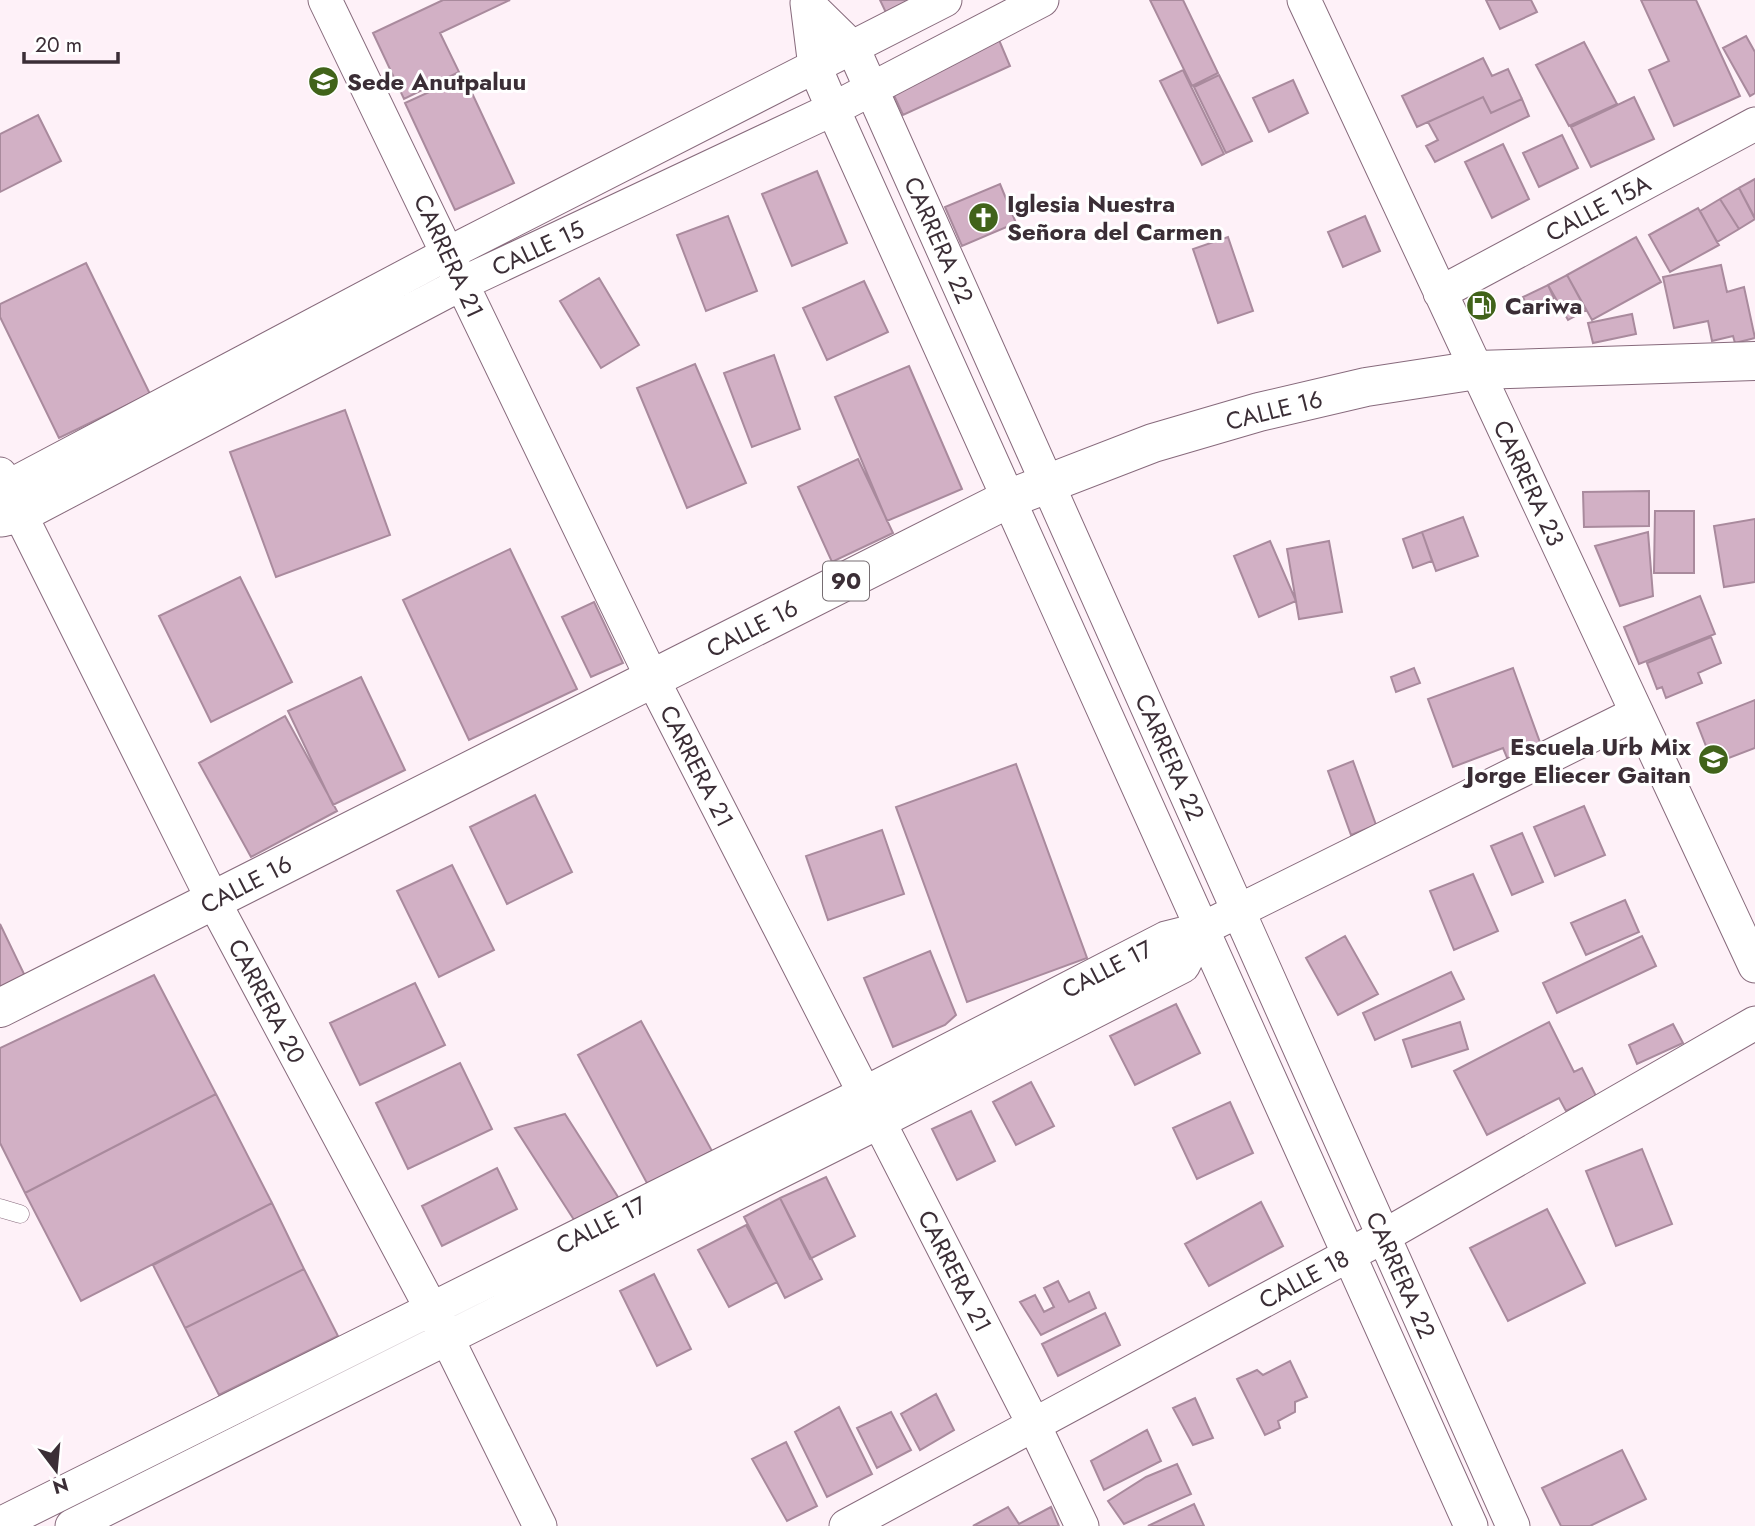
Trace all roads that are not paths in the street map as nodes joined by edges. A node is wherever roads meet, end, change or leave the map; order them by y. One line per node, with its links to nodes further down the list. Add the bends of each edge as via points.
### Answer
1 (325, 0): 11 (street, CARRERA 21)
2 (945, 0): 6 (street, CALLE 15)
3 (1042, 0): 8 (street, CALLE 15)
4 (1304, 0): 13 (street, CARRERA 23)
5 (807, 1): 6 (street, CARRERA 22); 7 (street, CARRERA 22)
6 (853, 47): 7 (street, CALLE 15); 8 (street, CARRERA 22)
7 (816, 66): 9 (street, CARRERA 22); 11 (street, CALLE 15)
8 (871, 89): 9 (street, CALLE 15); 17 (street, CARRERA 22)
9 (832, 109): 12 (street, CALLE 15); 18 (street, CARRERA 22)
10 (1755, 124): 13 (street, CALLE 15A)
11 (449, 253): 12 (street, CARRERA 21); 16 (street, CALLE 15)
12 (461, 284): 19 (street, CALLE 15); 20 (street, CARRERA 21)
13 (1440, 293): 15 (street, CARRERA 23)
14 (1755, 361): 15 (highway, CALLE 16 / 90)
15 (1477, 370): 17 (highway, CALLE 16 / 90, via 1366,387 1259,412 1153,443); 21 (street, CARRERA 23)
16 (2, 483): 19 (street, CARRERA 20)
17 (1048, 483): 18 (highway, CALLE 16 / 90); 23 (street, CARRERA 22)
18 (1008, 499): 20 (highway, CALLE 16 / 90); 24 (street, CARRERA 22)
19 (11, 518): 22 (street, CARRERA 20)
20 (652, 678): 22 (highway, CALLE 16 / 90); 28 (street, CARRERA 21)
21 (1637, 713): 23 (street); 25 (street, CARRERA 23)
22 (213, 900): 26 (highway, CALLE 16 / 90); 33 (street, CARRERA 20)
23 (1239, 911): 24 (street); 31 (street, CARRERA 22)
24 (1202, 929): 28 (street, CALLE 17, via 1183,966); 32 (street, CARRERA 22)
25 (1755, 966)
26 (0, 1008)
27 (1755, 1023): 31 (street, CALLE 18)
28 (871, 1108): 33 (street, CALLE 17); 34 (street, CALLE 17); 35 (street, CARRERA 21)
29 (0, 1208): 30 (lane)
30 (20, 1214)
31 (1384, 1236): 32 (street, CALLE 18); 42 (street, CARRERA 22)
32 (1349, 1255): 35 (street, CALLE 18); 41 (street, CARRERA 22)
33 (431, 1309): 34 (street, CARRERA 20); 37 (street, CALLE 17)
34 (447, 1338): 38 (street, CALLE 17); 39 (street, CARRERA 20)
35 (1034, 1425): 36 (street, CALLE 18); 40 (street, CARRERA 21)
36 (859, 1523)
37 (0, 1524)
38 (72, 1526)
39 (540, 1526)
40 (1082, 1526)
41 (1471, 1526)
42 (1513, 1526)

